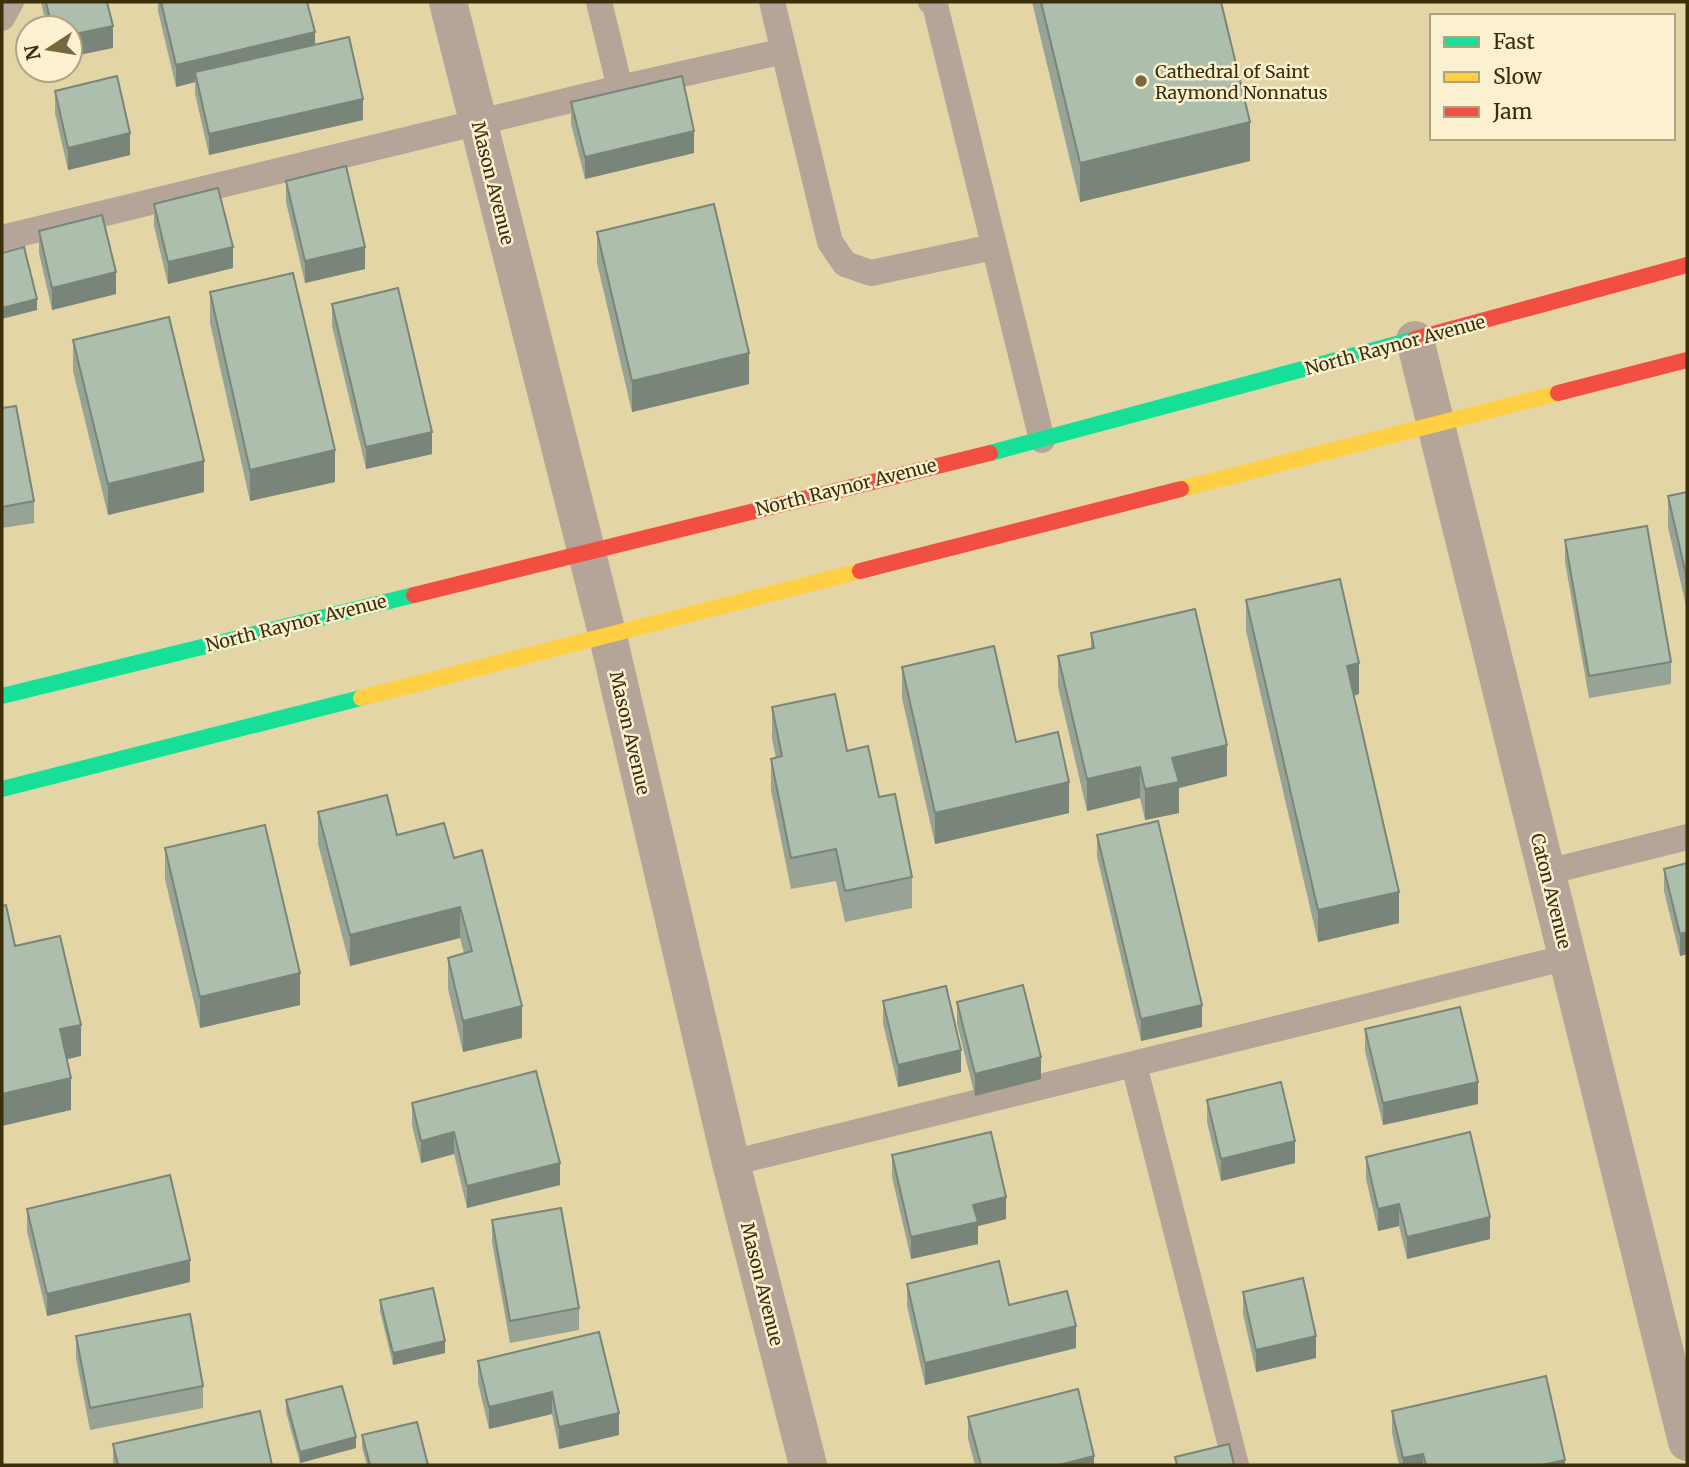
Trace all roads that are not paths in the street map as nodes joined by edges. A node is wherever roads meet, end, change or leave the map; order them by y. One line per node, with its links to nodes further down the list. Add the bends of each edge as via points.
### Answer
1 (11, 2): 6 (lane)
2 (448, 2): 9 (street, Mason Avenue)
3 (599, 2): 8 (lane)
4 (772, 2): 7 (lane)
5 (931, 2): 11 (lane)
6 (2, 18)
7 (783, 51): 8 (lane); 11 (lane, via 830,242 845,264 871,273)
8 (620, 88): 9 (lane)
9 (477, 121): 10 (lane); 17 (street, Mason Avenue)
10 (2, 238)
11 (993, 247): 16 (lane)
12 (1687, 265): 13 (main road, North Raynor Avenue)
13 (1415, 340): 15 (street, Caton Avenue); 16 (main road, North Raynor Avenue)
14 (1687, 360): 15 (main road)
15 (1437, 426): 18 (main road); 22 (street, Caton Avenue)
16 (1042, 440): 17 (main road, North Raynor Avenue)
17 (586, 551): 18 (street, Mason Avenue); 19 (main road, North Raynor Avenue)
18 (608, 637): 20 (main road); 25 (street, Mason Avenue)
19 (2, 696)
20 (2, 789)
21 (1687, 838): 22 (lane)
22 (1547, 872): 23 (street, Caton Avenue)
23 (1568, 957): 24 (lane); 26 (street, Caton Avenue)
24 (1134, 1065): 25 (lane); 28 (lane)
25 (730, 1163): 27 (street, Mason Avenue)
26 (1687, 1442)
27 (808, 1465)
28 (1236, 1465)

